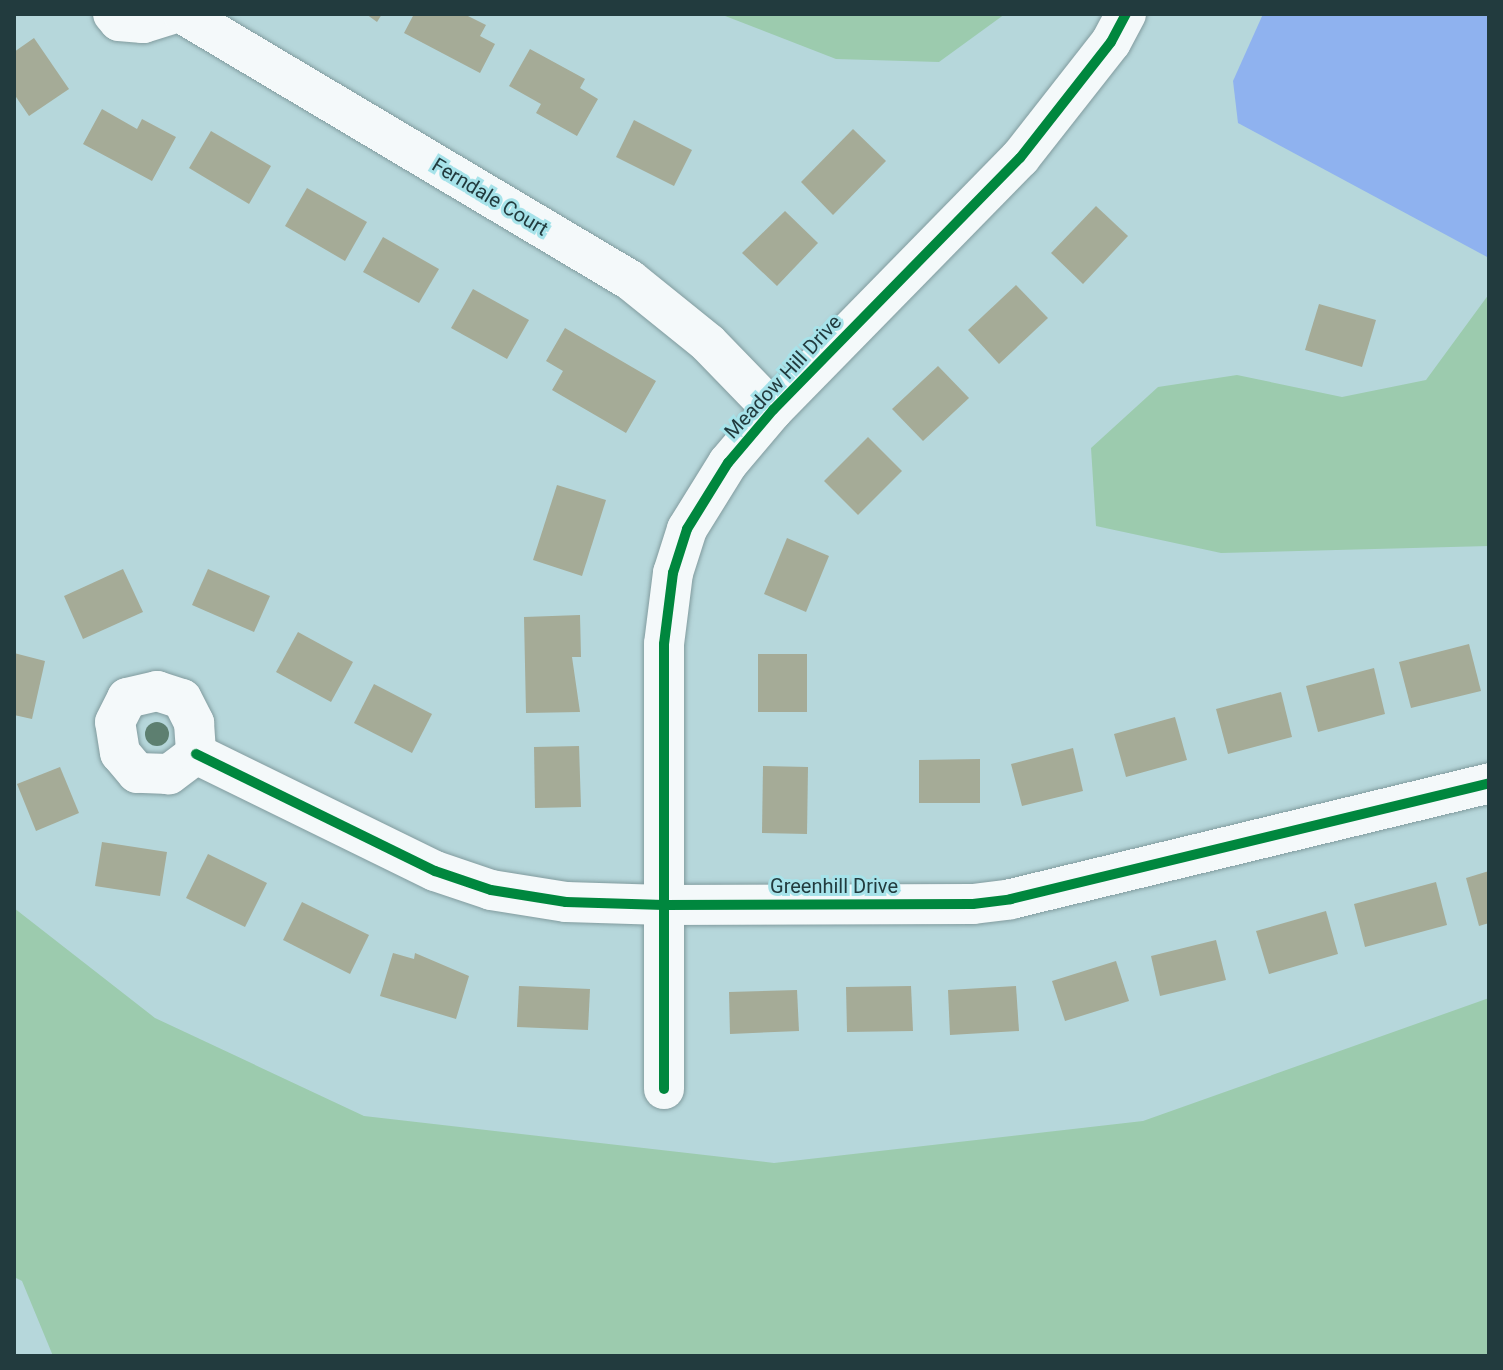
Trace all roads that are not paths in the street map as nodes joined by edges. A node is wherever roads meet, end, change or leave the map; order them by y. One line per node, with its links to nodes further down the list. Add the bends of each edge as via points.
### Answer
1 (113, 14): 2 (street, via 119,21 143,23)
2 (173, 14)
3 (183, 14): 5 (street, Ferndale Court, via 630,280 708,343)
4 (1126, 14): 5 (street, Meadow Hill Drive, via 1111,42 1020,158)
5 (773, 410): 8 (street, Meadow Hill Drive, via 705,496 673,573 664,644)
6 (196, 754): 8 (street, Greenhill Drive, via 435,871 491,890 566,902)
7 (1489, 783): 8 (street, Greenhill Drive, via 1011,899 973,904)
8 (664, 905): 9 (street, Meadow Hill Drive)
9 (664, 1089)

